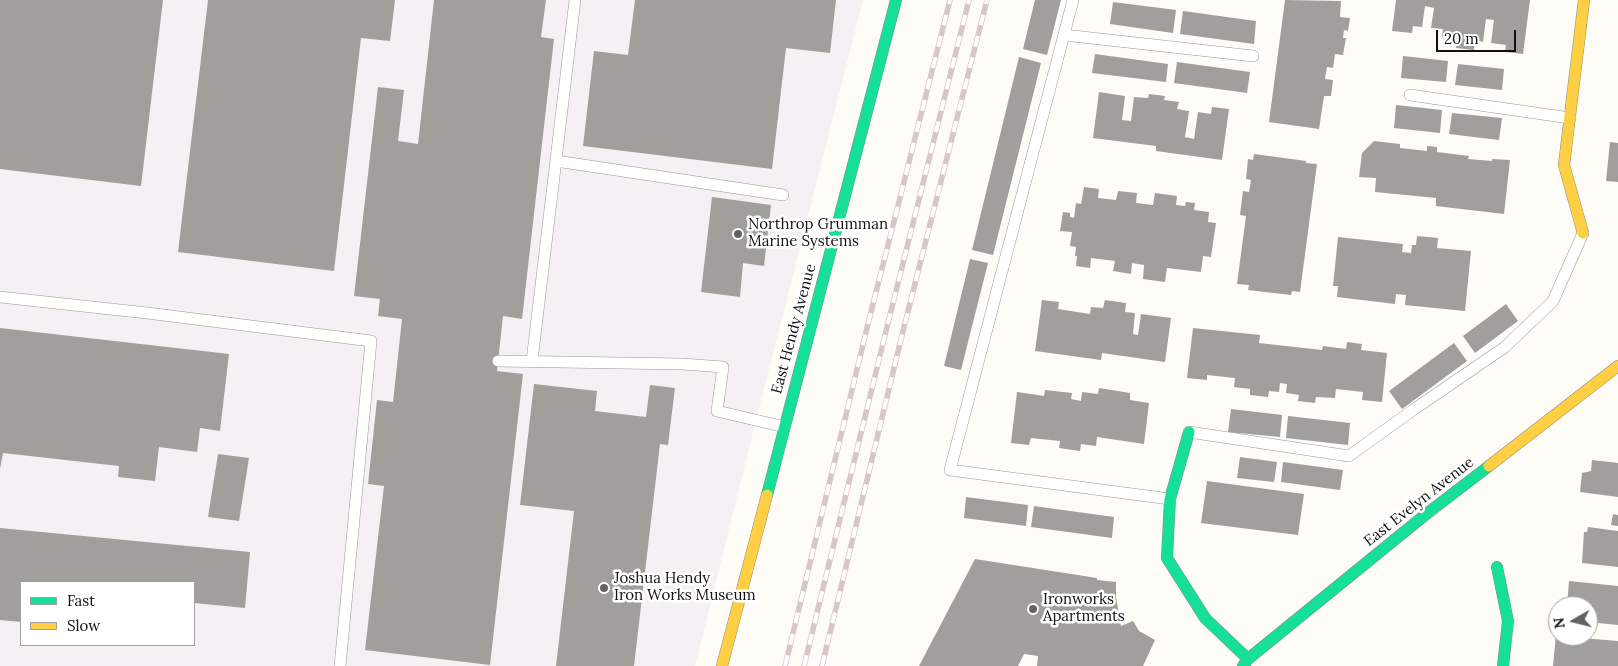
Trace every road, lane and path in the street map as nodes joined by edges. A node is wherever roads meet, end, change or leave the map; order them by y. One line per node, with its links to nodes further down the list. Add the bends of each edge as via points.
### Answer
1 (575, 0): 9 (lane)
2 (896, 0): 16 (street, East Hendy Avenue)
3 (1074, 0): 5 (lane)
4 (1584, 0): 8 (street)
5 (1064, 35): 6 (lane); 18 (lane, via 950,470)
6 (1253, 56)
7 (1410, 96): 8 (lane)
8 (1570, 118): 11 (street, via 1564,165)
9 (556, 161): 10 (lane); 14 (lane)
10 (783, 195)
11 (1583, 233): 17 (lane, via 1553,301 1505,348 1349,456)
12 (0, 297): 21 (lane, via 372,341)
13 (498, 361): 14 (lane)
14 (532, 361): 16 (lane, via 683,364 723,368 717,411)
15 (1618, 366): 20 (street, East Evelyn Avenue, via 1425,515)
16 (785, 426): 22 (street, East Hendy Avenue)
17 (1189, 432): 18 (street)
18 (1170, 499): 20 (street, via 1167,558 1205,618)
19 (1497, 567): 23 (street, via 1508,621)
20 (1246, 663)
21 (340, 666)
22 (722, 666)
23 (1502, 666)

